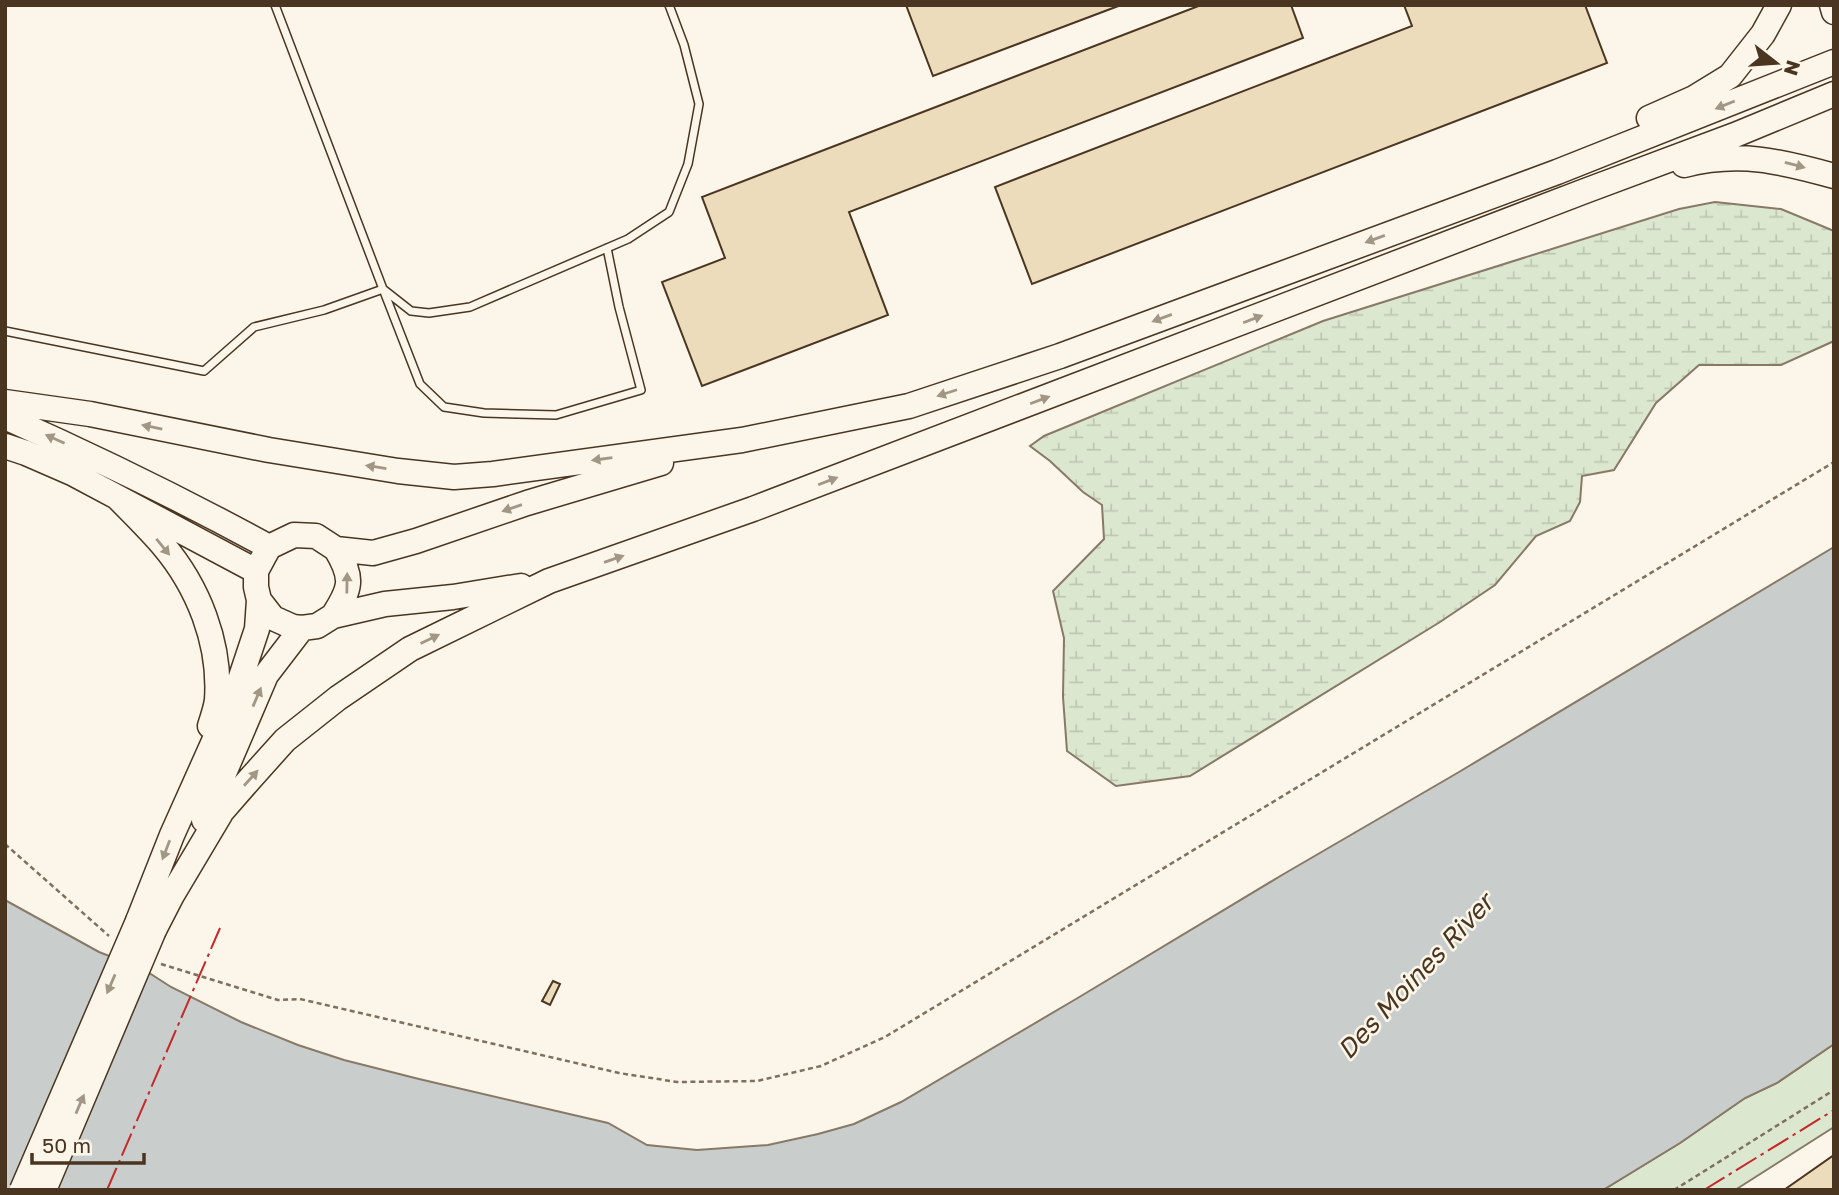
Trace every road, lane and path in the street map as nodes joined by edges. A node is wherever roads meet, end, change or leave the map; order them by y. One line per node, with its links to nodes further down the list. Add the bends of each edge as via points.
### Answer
1 (275, 5): 12 (lane)
2 (669, 5): 11 (lane, via 699,104 688,164 669,212)
3 (1779, 5): 10 (highway, via 1730,76 1694,98)
4 (1832, 5): 5 (highway)
5 (1834, 12)
6 (1834, 62): 10 (highway, one-way to 10)
7 (1834, 94): 9 (highway)
8 (1834, 176): 9 (highway, one-way to 8, via 1701,161 1750,158)
9 (1585, 191): 23 (highway, one-way to 9, via 792,495)
10 (1414, 225): 16 (highway, one-way to 16, via 1060,356 909,406)
11 (607, 248): 12 (lane, via 470,307 411,311); 12 (lane, via 641,390 556,415 484,414 444,407 420,384)
12 (383, 289): 13 (lane, via 254,327 204,371)
13 (5, 331)
14 (5, 402): 16 (highway, one-way to 14, via 454,477 269,450)
15 (5, 417): 20 (highway, one-way to 15)
16 (742, 440): 21 (highway, one-way to 21, via 373,553)
17 (5, 446): 19 (highway)
18 (1834, 462): 30 (path, via 885,1037 821,1066 757,1081 677,1082 619,1073)
19 (117, 497): 22 (highway); 27 (highway, one-way to 27, via 163,545 190,583 211,633 217,702)
20 (269, 547): 21 (highway, via 293,535 316,536); 22 (highway)
21 (336, 549): 25 (highway, one-way to 21, via 347,593 347,567)
22 (256, 571): 24 (highway)
23 (550, 582): 25 (highway, via 385,604); 28 (highway, one-way to 23, via 222,811 285,740 410,649)
24 (259, 600): 26 (highway, via 273,618); 27 (highway, via 257,629 236,692)
25 (333, 616): 26 (highway, via 317,626)
26 (302, 628): 28 (highway, one-way to 26, via 266,675)
27 (194, 788): 29 (highway, one-way to 29)
28 (172, 895): 29 (highway)
29 (146, 925): 32 (highway, one-way to 32, bridge); 33 (highway, one-way to 29, bridge)
30 (300, 999)
31 (1834, 1090): 34 (path)
32 (22, 1190)
33 (44, 1190)
34 (1674, 1190)

